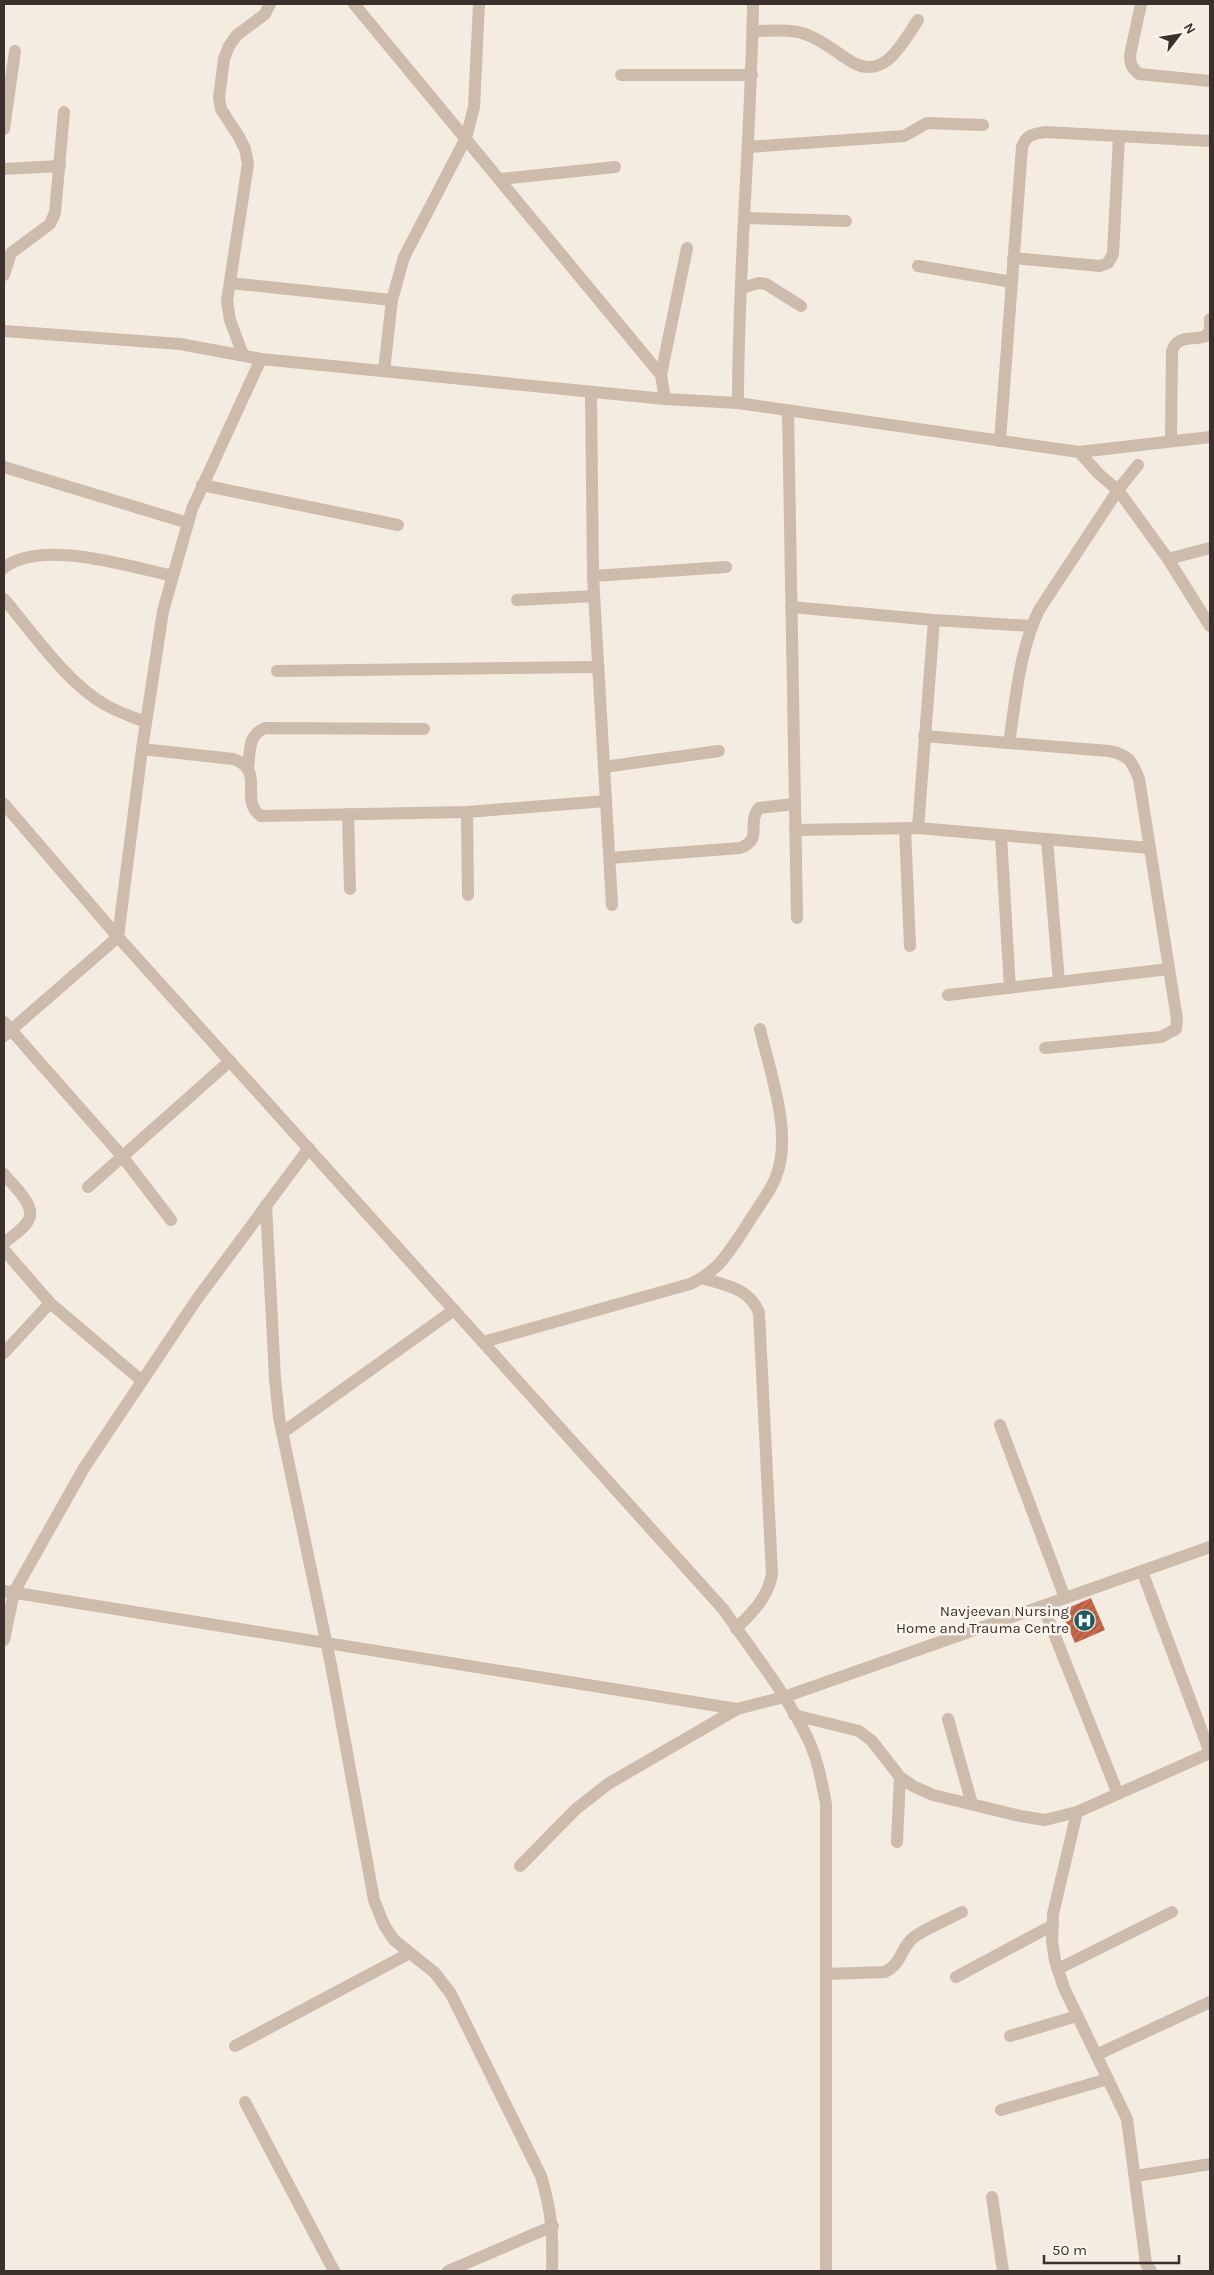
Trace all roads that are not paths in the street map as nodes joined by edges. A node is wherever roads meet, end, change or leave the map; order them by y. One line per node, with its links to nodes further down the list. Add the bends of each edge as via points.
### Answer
1 (270, 4): 31 (street, via 265,14 237,35 228,46 224,59 219,98 221,109 245,149 248,164)
2 (354, 4): 16 (street)
3 (479, 4): 16 (street, via 474,107)
4 (753, 4): 7 (street)
5 (1142, 4): 11 (street, via 1130,55 1133,69 1139,74)
6 (918, 20): 7 (street, via 891,59 872,67 855,64 808,35)
7 (752, 31): 10 (street)
8 (15, 51): 14 (street)
9 (621, 75): 10 (street)
10 (752, 75): 18 (street)
11 (1210, 81)
12 (64, 112): 19 (street)
13 (983, 125): 18 (street, via 927,122 904,136)
14 (4, 129)
15 (1120, 136): 17 (street); 27 (street, via 1044,132 1025,139); 27 (street, via 1113,254 1108,263 1100,266)
16 (466, 138): 22 (street); 33 (street, via 404,257)
17 (1210, 141)
18 (748, 147): 23 (street)
19 (60, 166): 21 (street); 26 (street, via 58,200 50,224)
20 (615, 167): 22 (street)
21 (4, 169)
22 (500, 179): 40 (street)
23 (744, 218): 24 (street); 32 (street)
24 (846, 221)
25 (687, 248): 40 (street)
26 (8, 249): 29 (street)
27 (1013, 258): 30 (street)
28 (918, 266): 30 (street)
29 (4, 275)
30 (1012, 282): 46 (street)
31 (230, 283): 33 (street); 37 (street, via 227,301 230,320)
32 (741, 288): 34 (street, via 766,284); 43 (street)
33 (392, 300): 39 (street)
34 (801, 306)
35 (1210, 318): 47 (street, via 1210,330 1206,336 1182,339 1175,343 1172,351)
36 (4, 332): 37 (street, via 180,344)
37 (243, 355): 38 (street)
38 (261, 359): 39 (street); 51 (street)
39 (384, 371): 41 (street)
40 (662, 375): 42 (street)
41 (590, 392): 42 (street); 60 (street)
42 (664, 400): 43 (street)
43 (738, 404): 44 (street)
44 (784, 411): 46 (street); 64 (street)
45 (1210, 437): 47 (street)
46 (1000, 441): 48 (street)
47 (1171, 441): 48 (street)
48 (1079, 452): 52 (street)
49 (1138, 465): 52 (street)
50 (4, 467): 53 (street)
51 (202, 485): 53 (street); 54 (street)
52 (1118, 490): 56 (street); 66 (street)
53 (188, 523): 59 (street)
54 (398, 525)
55 (1210, 548): 56 (street)
56 (1168, 559): 67 (street)
57 (726, 566): 60 (street)
58 (4, 568): 59 (street, via 35,554 65,554)
59 (173, 576): 70 (street, via 163,611)
60 (593, 576): 61 (street)
61 (594, 596): 63 (street); 68 (street)
62 (4, 599): 70 (street, via 85,691 104,705)
63 (517, 600)
64 (791, 607): 65 (street); 80 (street)
65 (934, 620): 66 (street); 72 (street)
66 (1031, 626): 73 (street)
67 (1210, 626)
68 (598, 667): 69 (street); 76 (street)
69 (277, 671)
70 (146, 722): 74 (street)
71 (424, 729): 77 (street, via 265,728 256,732 251,740)
72 (924, 736): 73 (street); 84 (street)
73 (1009, 743): 88 (street, via 1123,754 1132,762 1139,779)
74 (142, 749): 77 (street, via 233,759 243,762); 94 (street)
75 (719, 751): 76 (street)
76 (604, 767): 78 (street)
77 (248, 768): 82 (street, via 252,778 252,804 254,811 261,816)
78 (606, 801): 81 (street); 89 (street)
79 (4, 804): 94 (street)
80 (794, 804): 85 (street); 89 (street, via 759,808 753,822 754,838 740,848)
81 (467, 812): 82 (street); 91 (street)
82 (348, 814): 90 (street)
83 (905, 828): 84 (street); 85 (street); 95 (street)
84 (918, 828): 86 (street)
85 (795, 830): 93 (street)
86 (1000, 836): 87 (street); 98 (street)
87 (1047, 839): 88 (street); 97 (street)
88 (1150, 848): 96 (street)
89 (610, 858): 92 (street)
90 (350, 889)
91 (468, 895)
92 (612, 905)
93 (797, 918)
94 (118, 937): 100 (street); 103 (street)
95 (910, 946)
96 (1169, 970): 97 (street); 102 (street, via 1176,1029 1161,1038)
97 (1059, 982): 98 (street)
98 (1010, 988): 99 (street)
99 (948, 995)
100 (6, 1029): 105 (street)
101 (760, 1029): 112 (street, via 784,1132 776,1179 726,1256)
102 (1045, 1048)
103 (230, 1061): 104 (street); 105 (street)
104 (309, 1148): 108 (street); 114 (street)
105 (122, 1156): 107 (street); 109 (street)
106 (4, 1174): 110 (street, via 29,1206 30,1216 28,1222)
107 (88, 1187)
108 (266, 1205): 117 (street); 119 (street, via 275,1379)
109 (171, 1220)
110 (4, 1243)
111 (4, 1250): 113 (street)
112 (702, 1278): 115 (street); 125 (street, via 749,1295 759,1313 772,1574 770,1588 761,1603)
113 (50, 1303): 116 (street); 117 (street)
114 (454, 1310): 115 (street); 119 (street)
115 (483, 1342): 125 (street, via 724,1610)
116 (4, 1353)
117 (142, 1381): 122 (street, via 84,1468)
118 (1000, 1425): 123 (street)
119 (282, 1433): 127 (street)
120 (1210, 1547): 121 (street)
121 (1142, 1571): 123 (street); 132 (street)
122 (9, 1592): 126 (street); 127 (street)
123 (1065, 1598): 124 (street)
124 (1043, 1606): 128 (street); 134 (street)
125 (736, 1629): 128 (street)
126 (4, 1640)
127 (326, 1643): 129 (street); 142 (street, via 374,1900 394,1940)
128 (784, 1697): 129 (street); 130 (street)
129 (737, 1709): 138 (street, via 608,1784 576,1809)
130 (794, 1715): 133 (street, via 859,1731 872,1741); 144 (street, via 810,1742 826,1804)
131 (948, 1719): 135 (street)
132 (1210, 1753): 134 (street)
133 (900, 1777): 135 (street, via 934,1795); 137 (street)
134 (1118, 1794): 136 (street)
135 (972, 1804): 136 (street, via 1045,1820)
136 (1077, 1812): 141 (street)
137 (897, 1842)
138 (520, 1866)
139 (962, 1912): 144 (street, via 914,1938 894,1968 885,1972)
140 (1172, 1912): 143 (street)
141 (1052, 1925): 143 (street); 145 (street)
142 (410, 1953): 149 (street); 157 (street, via 435,1973 468,2024 542,2176)
143 (1058, 1969): 147 (street)
144 (826, 1974): 161 (street)
145 (956, 1977)
146 (1210, 2002): 150 (street)
147 (1077, 2016): 148 (street); 150 (street)
148 (1010, 2036)
149 (235, 2046)
150 (1096, 2055): 151 (street)
151 (1108, 2079): 153 (street); 155 (street, via 1127,2119)
152 (245, 2102): 158 (street)
153 (1001, 2110)
154 (1210, 2164): 155 (street)
155 (1136, 2176): 163 (street, via 1146,2264)
156 (992, 2197): 162 (street)
157 (553, 2226): 159 (street); 160 (street)
158 (334, 2271)
159 (448, 2271)
160 (552, 2271)
161 (826, 2271)
162 (1003, 2271)
163 (1151, 2271)

